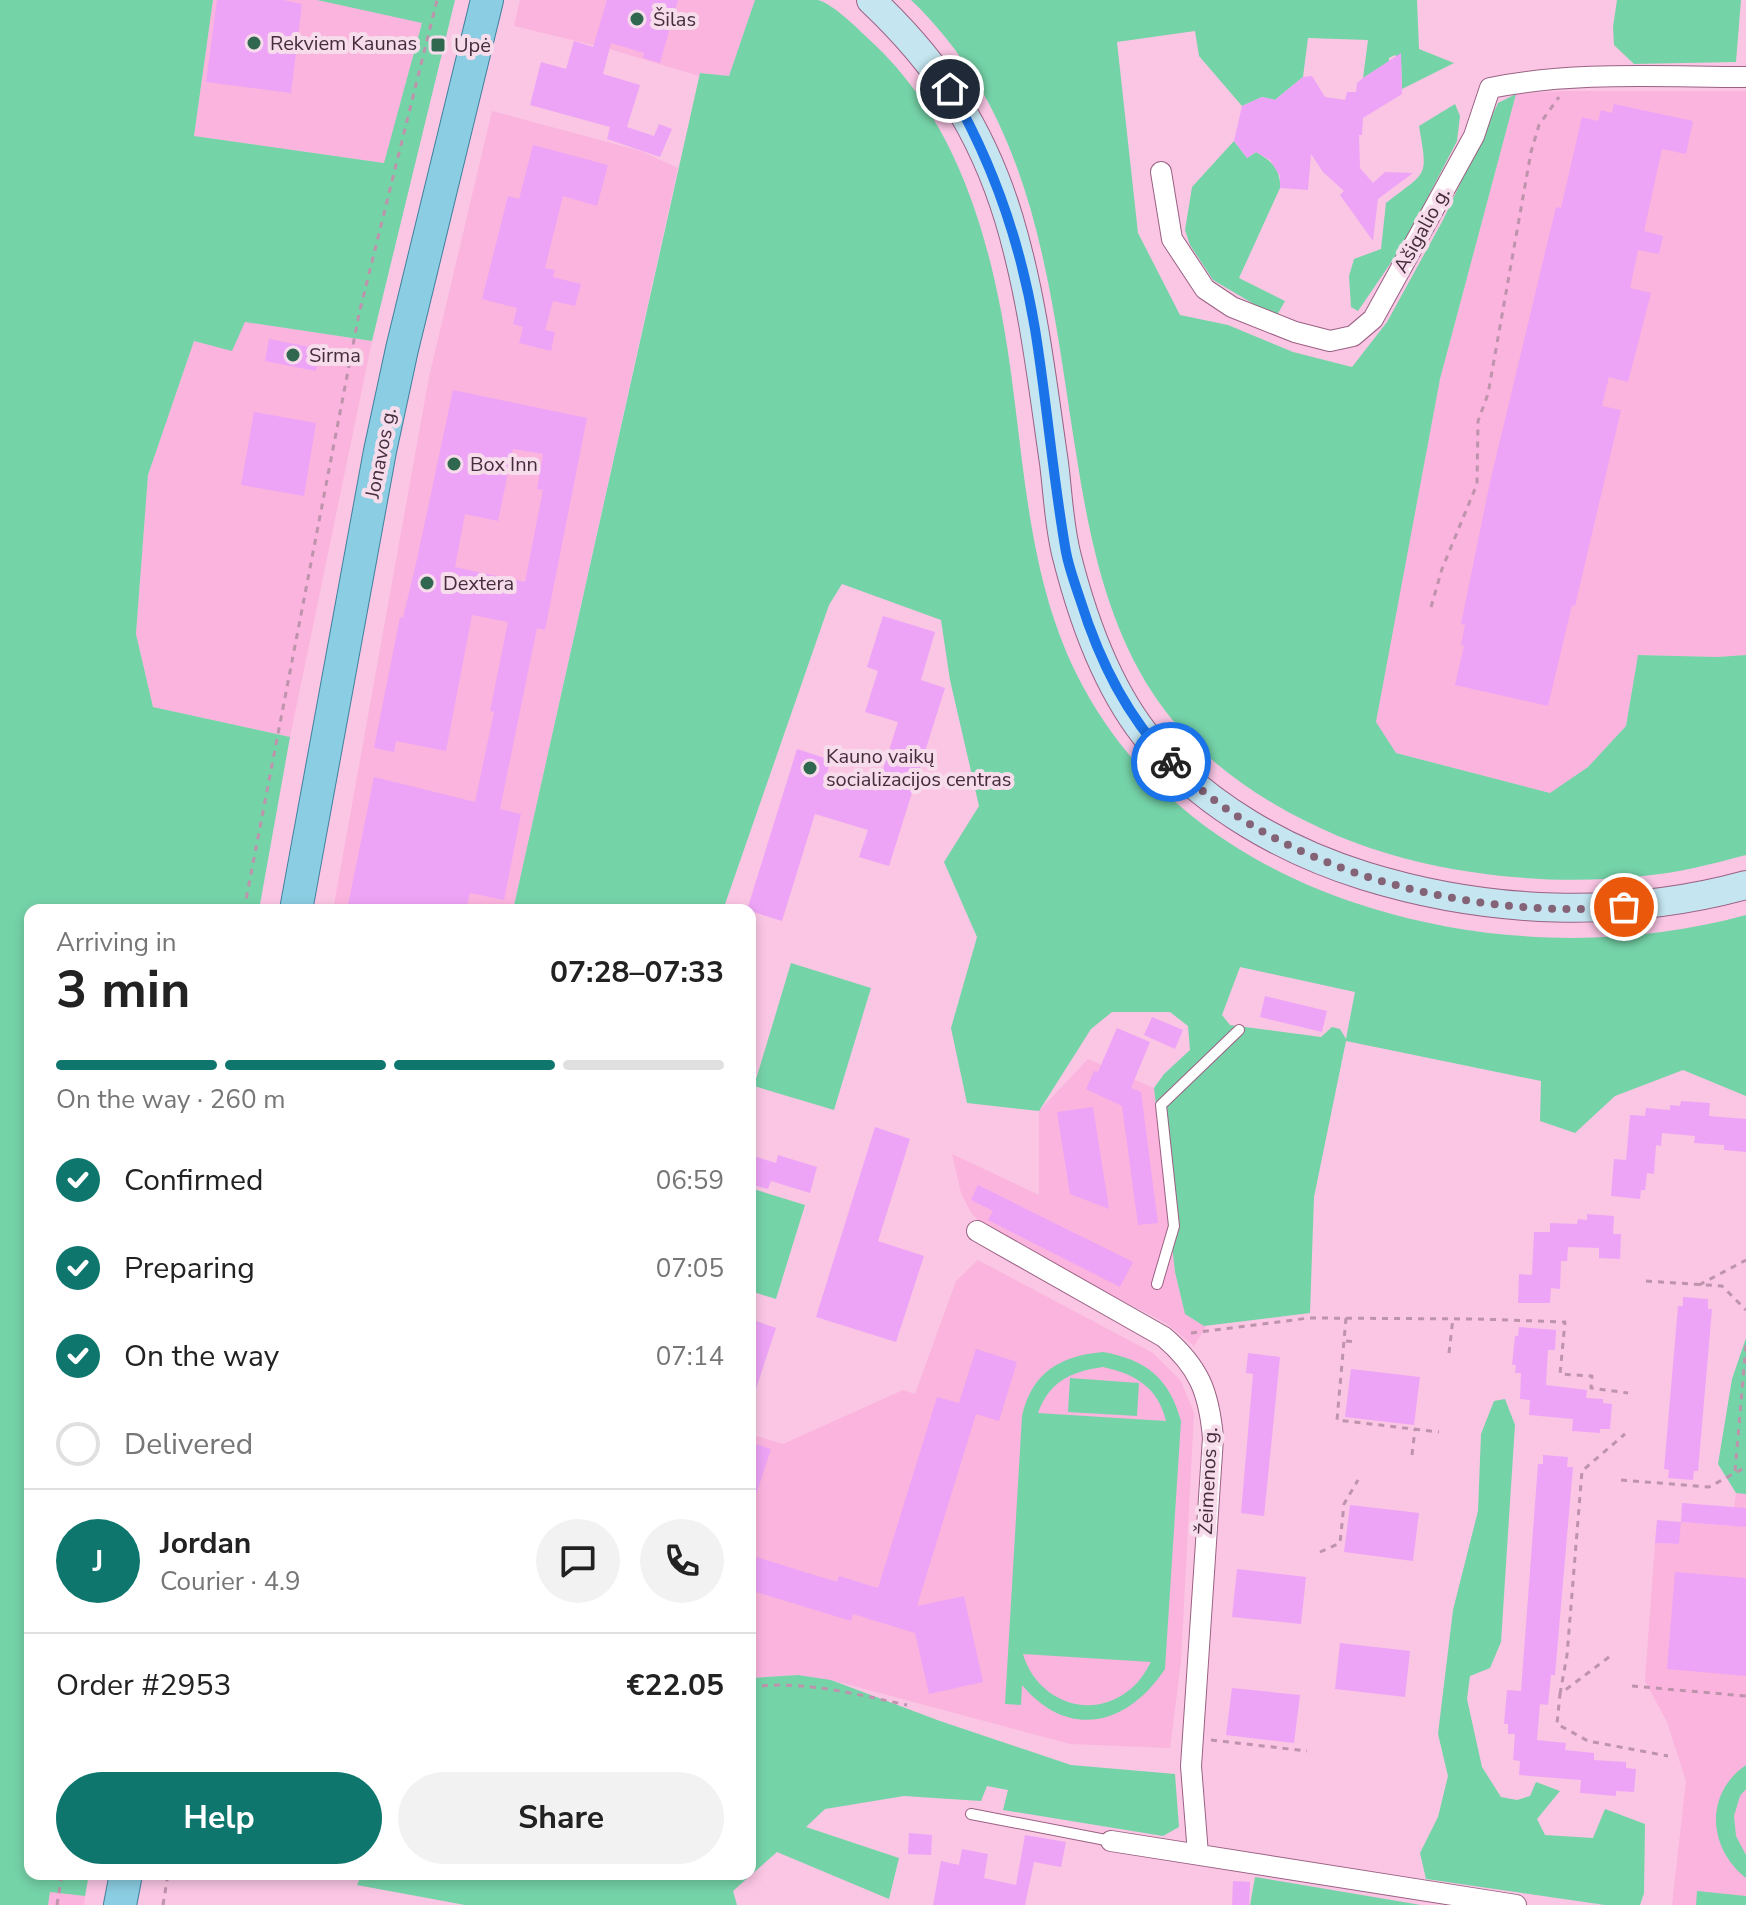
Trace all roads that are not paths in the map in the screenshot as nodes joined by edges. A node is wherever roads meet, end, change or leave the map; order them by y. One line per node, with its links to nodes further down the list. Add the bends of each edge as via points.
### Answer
1 (487, 0): 6 (main road, Jonavos g., via 382,440)
2 (871, 0): 5 (main road, via 933,65 980,146 1009,218 1035,326 1066,556 1119,693 1150,740 1186,777 1283,842 1338,867 1415,890 1544,908 1599,909)
3 (1746, 77): 4 (street, Ašigalio g., via 1578,77 1490,88 1474,136 1373,319 1353,336 1330,341 1232,307 1205,289 1172,239)
4 (1161, 172)
5 (1746, 885)
6 (297, 904)
7 (1239, 1030): 9 (lane, via 1161,1105 1174,1226)
8 (977, 1231): 12 (street, Žeimenos g., via 1164,1337 1199,1374 1213,1438 1192,1738)
9 (1157, 1284)
10 (971, 1814): 11 (lane)
11 (1111, 1841): 12 (street)
12 (1198, 1854): 15 (street)
13 (125, 1880): 14 (main road)
14 (120, 1905)
15 (1516, 1905)

